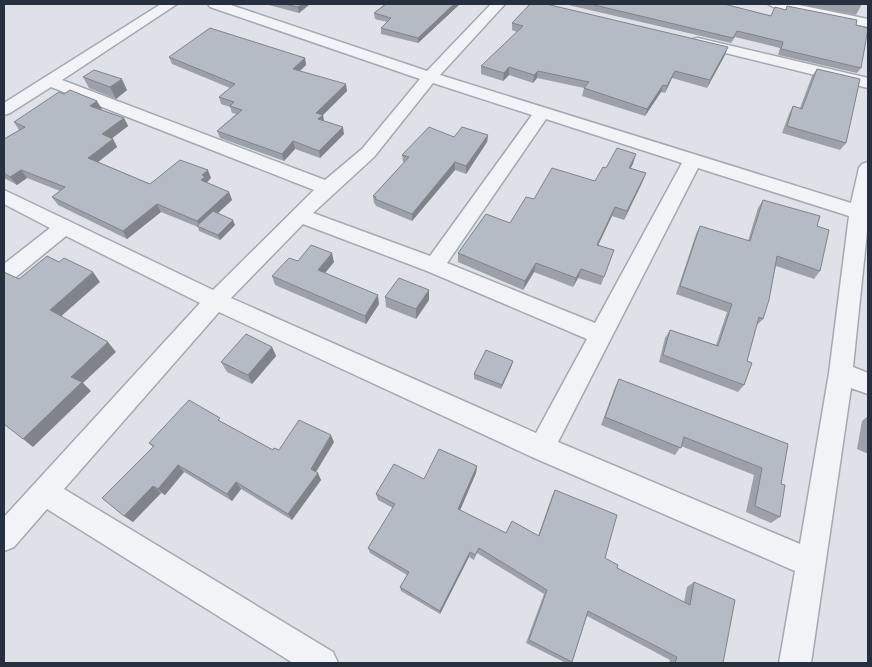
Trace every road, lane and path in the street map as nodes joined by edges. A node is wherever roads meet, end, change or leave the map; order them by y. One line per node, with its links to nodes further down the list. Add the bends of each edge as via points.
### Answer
1 (170, 4): 8 (street)
2 (215, 4): 7 (street)
3 (498, 4): 7 (street)
4 (775, 4): 5 (street)
5 (868, 23)
6 (687, 40): 9 (street)
7 (430, 77): 11 (street); 14 (street, via 368,153)
8 (50, 81): 10 (street); 14 (street)
9 (868, 83)
10 (4, 110)
11 (542, 113): 12 (street); 19 (street)
12 (692, 161): 16 (street); 22 (street)
13 (868, 168): 16 (street)
14 (327, 188): 17 (street)
15 (4, 196): 18 (street)
16 (864, 214): 23 (street)
17 (301, 216): 19 (street); 21 (street)
18 (64, 227): 20 (street); 21 (street)
19 (434, 266): 22 (street)
20 (4, 275)
21 (216, 300): 25 (street); 26 (street)
22 (601, 335): 25 (street)
23 (841, 374): 24 (street); 28 (street)
24 (868, 384)
25 (541, 449): 28 (street)
26 (45, 493): 27 (street); 29 (street)
27 (4, 537)
28 (812, 564): 30 (street)
29 (322, 663)
30 (795, 663)

